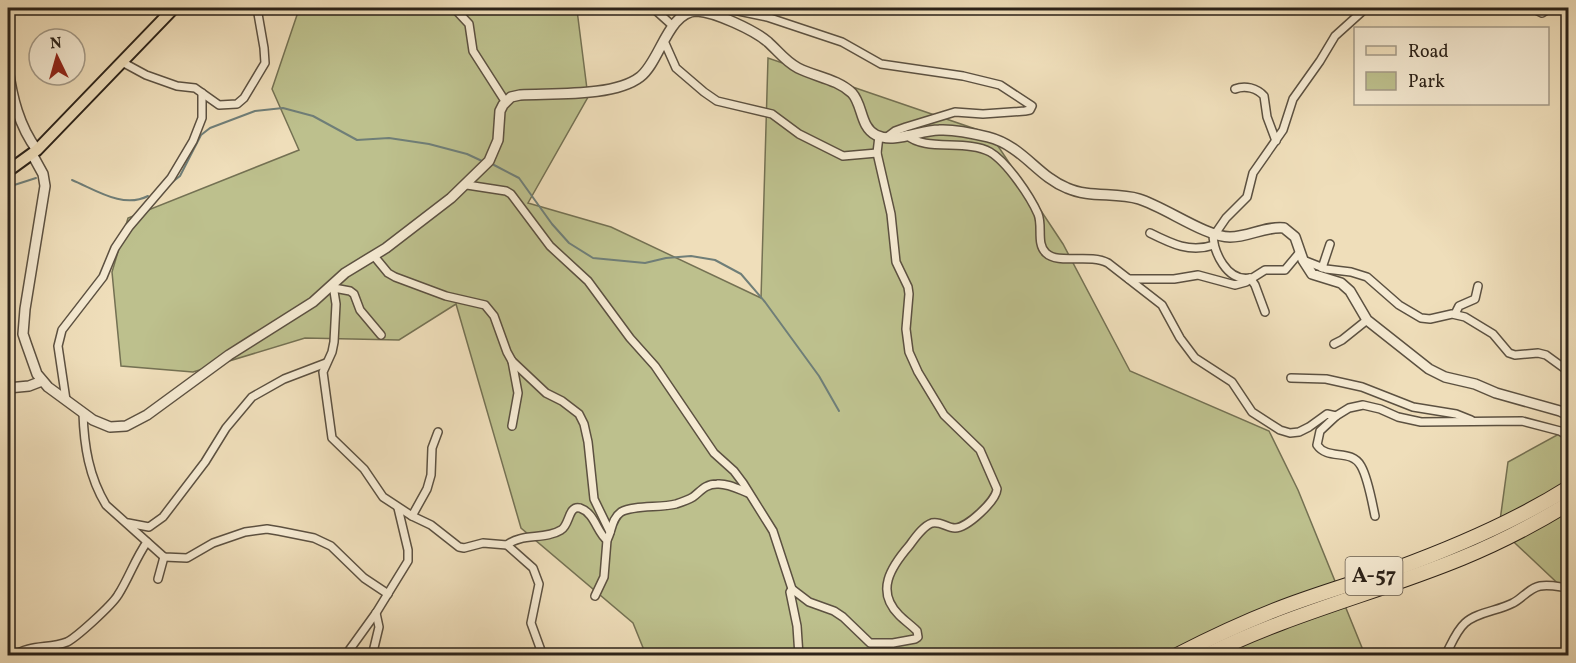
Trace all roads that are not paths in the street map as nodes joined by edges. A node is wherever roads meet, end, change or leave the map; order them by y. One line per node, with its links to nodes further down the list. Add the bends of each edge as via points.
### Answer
1 (174, 8): 12 (main road)
2 (257, 8): 15 (street, via 265,63 244,99 237,104 219,105)
3 (448, 8): 8 (street)
4 (653, 8): 10 (street)
5 (1366, 8): 19 (street, via 1335,36 1293,99)
6 (1532, 8): 7 (street, via 1542,13)
7 (1550, 8)
8 (455, 9): 16 (street, via 469,24 473,51)
9 (699, 11): 10 (street, via 684,16); 18 (street, via 748,29 792,65 844,87 857,100 868,130); 18 (street, via 729,9 767,17 842,42 881,64 963,76 1000,86 1032,106 1026,111 955,112)
10 (673, 26): 11 (street)
11 (664, 41): 16 (street, via 644,74 630,84 597,91 520,95); 21 (street, via 676,68 717,101 772,114 798,134 843,156)
12 (122, 62): 15 (street, via 146,75); 20 (main road)
13 (8, 68): 20 (street, via 15,106)
14 (1235, 89): 19 (street, via 1255,89 1264,96)
15 (202, 93): 46 (street, via 202,118 193,141 171,178 129,227 103,277 62,330 58,345)
16 (505, 101): 23 (street, via 495,151)
17 (907, 135): 18 (street); 25 (street, via 941,129 990,137 1018,151 1069,190 1136,198); 32 (street, via 922,144 949,143 993,154 1023,189 1039,216 1042,248 1047,255 1056,259 1099,258)
18 (883, 137): 21 (street)
19 (1276, 141): 25 (street, via 1257,166 1246,200)
20 (34, 152): 22 (main road); 44 (street, via 45,186 23,334)
21 (877, 153): 68 (street, via 891,214 896,262 908,287 906,329 912,361 944,415 980,450 997,494 986,508 961,526 953,528 935,522 928,525 902,553 888,578 889,599 899,615 917,631 915,639 870,643 843,617 808,602)
22 (9, 172)
23 (467, 185): 28 (street); 55 (street, via 512,194 539,234 588,281 655,366 714,453 734,471)
24 (1150, 233): 27 (street, via 1193,249)
25 (1214, 233): 27 (street); 29 (street, via 1231,237 1284,228 1295,237)
26 (1330, 244): 30 (street)
27 (1214, 245): 31 (street, via 1222,264 1237,276)
28 (374, 256): 33 (street, via 345,273); 40 (street, via 395,277 485,305 494,316)
29 (1301, 256): 30 (street); 31 (street, via 1285,270 1266,270); 37 (street, via 1312,274 1346,287)
30 (1322, 268): 36 (street, via 1367,277 1421,318)
31 (1250, 278): 32 (street, via 1235,285 1198,275); 35 (street)
32 (1129, 279): 49 (street, via 1162,305 1195,358 1232,382 1252,412 1290,433 1309,427 1327,414)
33 (333, 286): 38 (street, via 354,294 360,310); 41 (street, via 334,342); 47 (street, via 135,422 110,427)
34 (1478, 286): 36 (street, via 1475,299 1459,306)
35 (1265, 312)
36 (1455, 314): 42 (street, via 1493,334 1509,353 1546,355)
37 (1367, 320): 39 (street); 48 (street, via 1445,377)
38 (381, 335)
39 (1334, 344)
40 (512, 361): 51 (street, via 518,393); 61 (street, via 546,393 579,414 588,442 594,500)
41 (326, 363): 57 (street, via 323,382 332,438 364,469 383,497); 60 (street, via 284,379 241,408 157,523 144,527)
42 (1569, 371)
43 (1291, 378): 50 (street, via 1326,379 1362,387 1413,407 1456,414)
44 (42, 381): 45 (street); 46 (street)
45 (8, 388)
46 (66, 400): 47 (street)
47 (83, 413): 60 (street, via 83,438 93,480 106,505)
48 (1569, 415)
49 (1336, 416): 50 (street, via 1364,405 1421,422); 59 (street, via 1320,431 1317,445 1325,453 1351,456 1362,466)
50 (1471, 421): 53 (street, via 1522,421)
51 (512, 426)
52 (438, 432): 58 (street, via 427,489)
53 (1569, 436)
54 (1569, 488): 77 (highway, A-57, via 1462,543 1245,622)
55 (749, 494): 61 (street, via 723,484 708,486 687,500 621,512); 68 (street, via 773,531)
56 (1569, 504): 78 (highway, A-57, via 1463,558 1308,612)
57 (398, 507): 58 (street); 69 (street, via 408,561)
58 (412, 516): 64 (street, via 462,548 483,543)
59 (1376, 516)
60 (125, 523): 63 (street)
61 (610, 532): 62 (street)
62 (607, 540): 64 (street, via 591,517 579,508 572,510 561,530); 70 (street, via 604,577)
63 (147, 542): 65 (street); 72 (street, via 118,595 80,631 67,642 22,649)
64 (507, 545): 75 (street, via 533,568 538,580 531,623)
65 (164, 556): 66 (street); 69 (street, via 187,558 225,538 267,529 323,541)
66 (158, 579)
67 (1569, 588): 79 (street, via 1539,586 1507,606 1465,623)
68 (792, 589): 76 (street)
69 (388, 594): 71 (street)
70 (595, 596)
71 (376, 613): 73 (street); 74 (street, via 379,627)
72 (14, 656)
73 (345, 656)
74 (372, 656)
75 (543, 656)
76 (799, 656)
77 (1175, 656)
78 (1205, 656)
79 (1445, 656)

